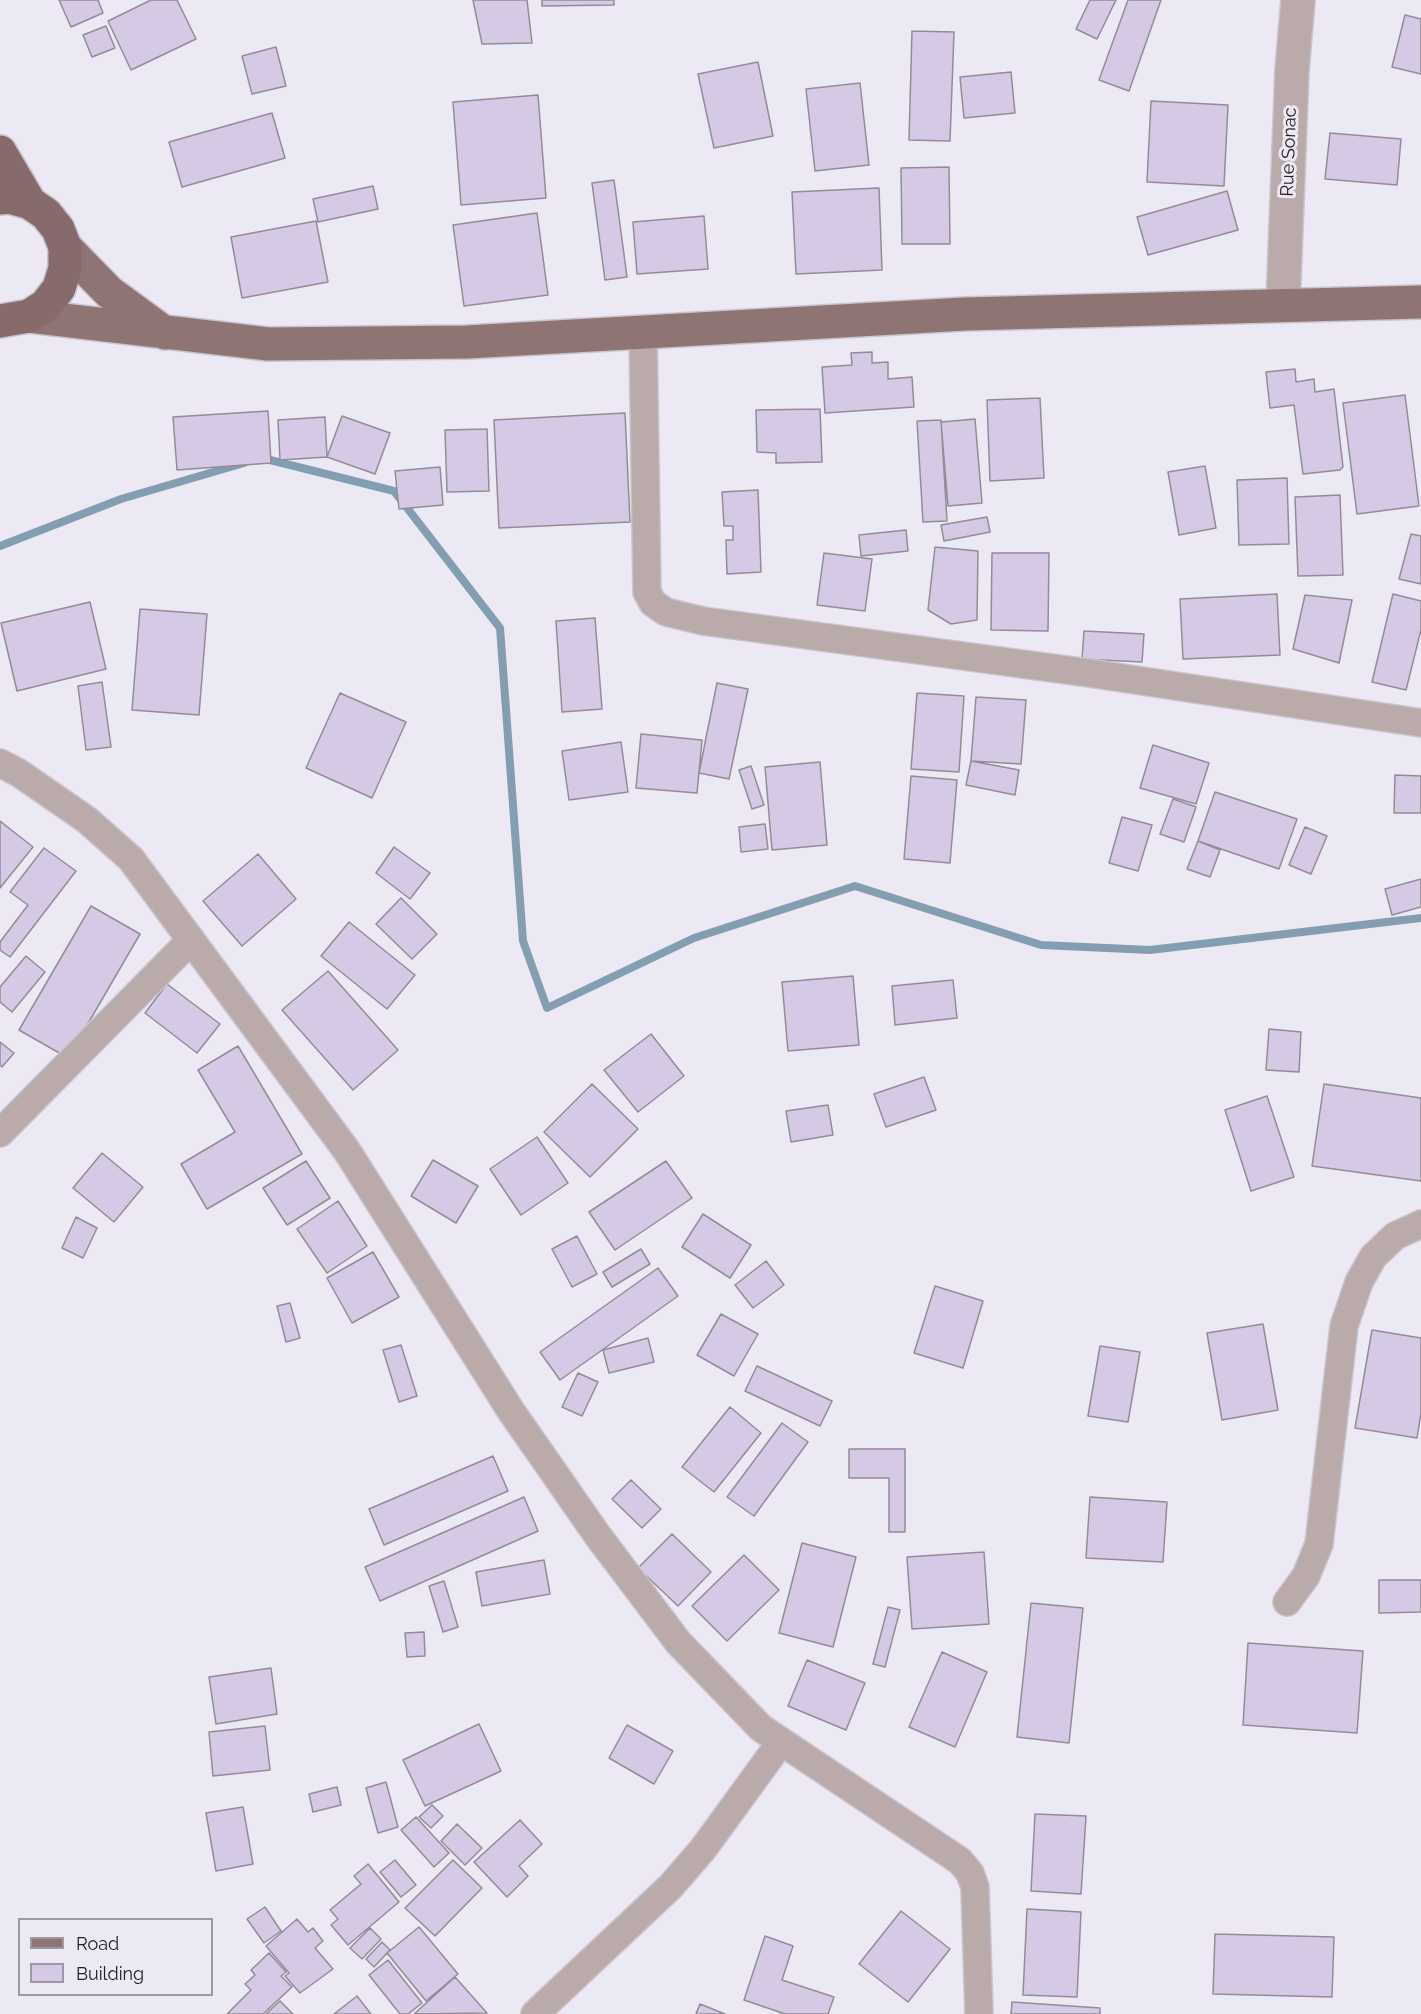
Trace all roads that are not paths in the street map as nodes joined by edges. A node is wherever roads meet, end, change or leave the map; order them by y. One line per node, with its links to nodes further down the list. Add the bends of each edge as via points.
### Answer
1 (1298, 0): 6 (street, Rue Sonac)
2 (0, 152): 3 (highway)
3 (15, 200): 4 (highway, via 46,214)
4 (65, 247): 7 (highway, via 65,268 59,288 46,304); 9 (main road, via 109,292)
5 (1421, 302): 6 (main road)
6 (1283, 305): 8 (main road, via 965,314)
7 (9, 323): 9 (main road)
8 (643, 332): 9 (main road, via 467,342 268,344); 10 (street, via 647,592 653,603 666,612 703,621)
9 (166, 334)
10 (1421, 723)
11 (0, 763): 12 (street, via 87,820 131,860)
12 (191, 940): 13 (street); 16 (street, via 347,1151 511,1411 598,1536 678,1642 760,1728)
13 (0, 1133)
14 (1421, 1224): 15 (street, via 1395,1236 1373,1257 1359,1282 1344,1326 1319,1544 1306,1576)
15 (1287, 1602)
16 (781, 1742): 17 (street, via 671,1887); 18 (street, via 960,1861 970,1874 975,1887)
17 (535, 2014)
18 (979, 2014)

